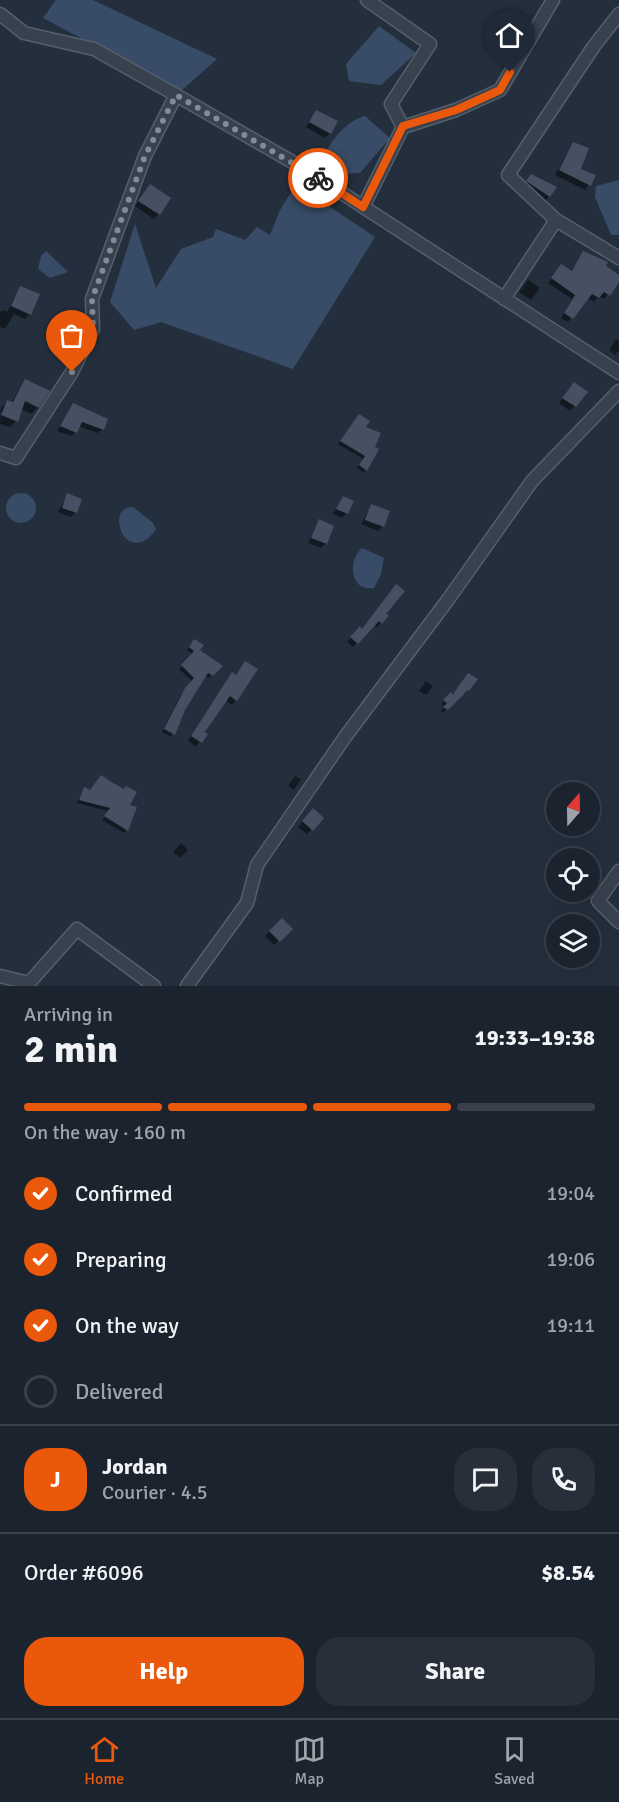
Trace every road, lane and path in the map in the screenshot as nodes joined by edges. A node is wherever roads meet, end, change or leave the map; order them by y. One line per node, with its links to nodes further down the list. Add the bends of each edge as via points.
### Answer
1 (367, 0): 6 (street, via 430,44 391,104)
2 (553, 0): 6 (street, via 500,90 456,110)
3 (0, 14): 5 (street, via 24,33 94,49)
4 (619, 14): 8 (street, via 507,176)
5 (176, 95): 7 (street); 13 (street, via 145,156 92,299 93,329 72,372 16,458)
6 (403, 126): 7 (street)
7 (363, 207): 10 (street)
8 (556, 220): 9 (street); 10 (street)
9 (619, 258)
10 (504, 299): 11 (street)
11 (619, 373)
12 (619, 391): 18 (street, via 532,481 345,738 257,865 247,903)
13 (0, 453)
14 (619, 871): 15 (street, via 598,900)
15 (619, 922)
16 (0, 976): 17 (street, via 29,983 77,929)
17 (154, 986)
18 (187, 986)

